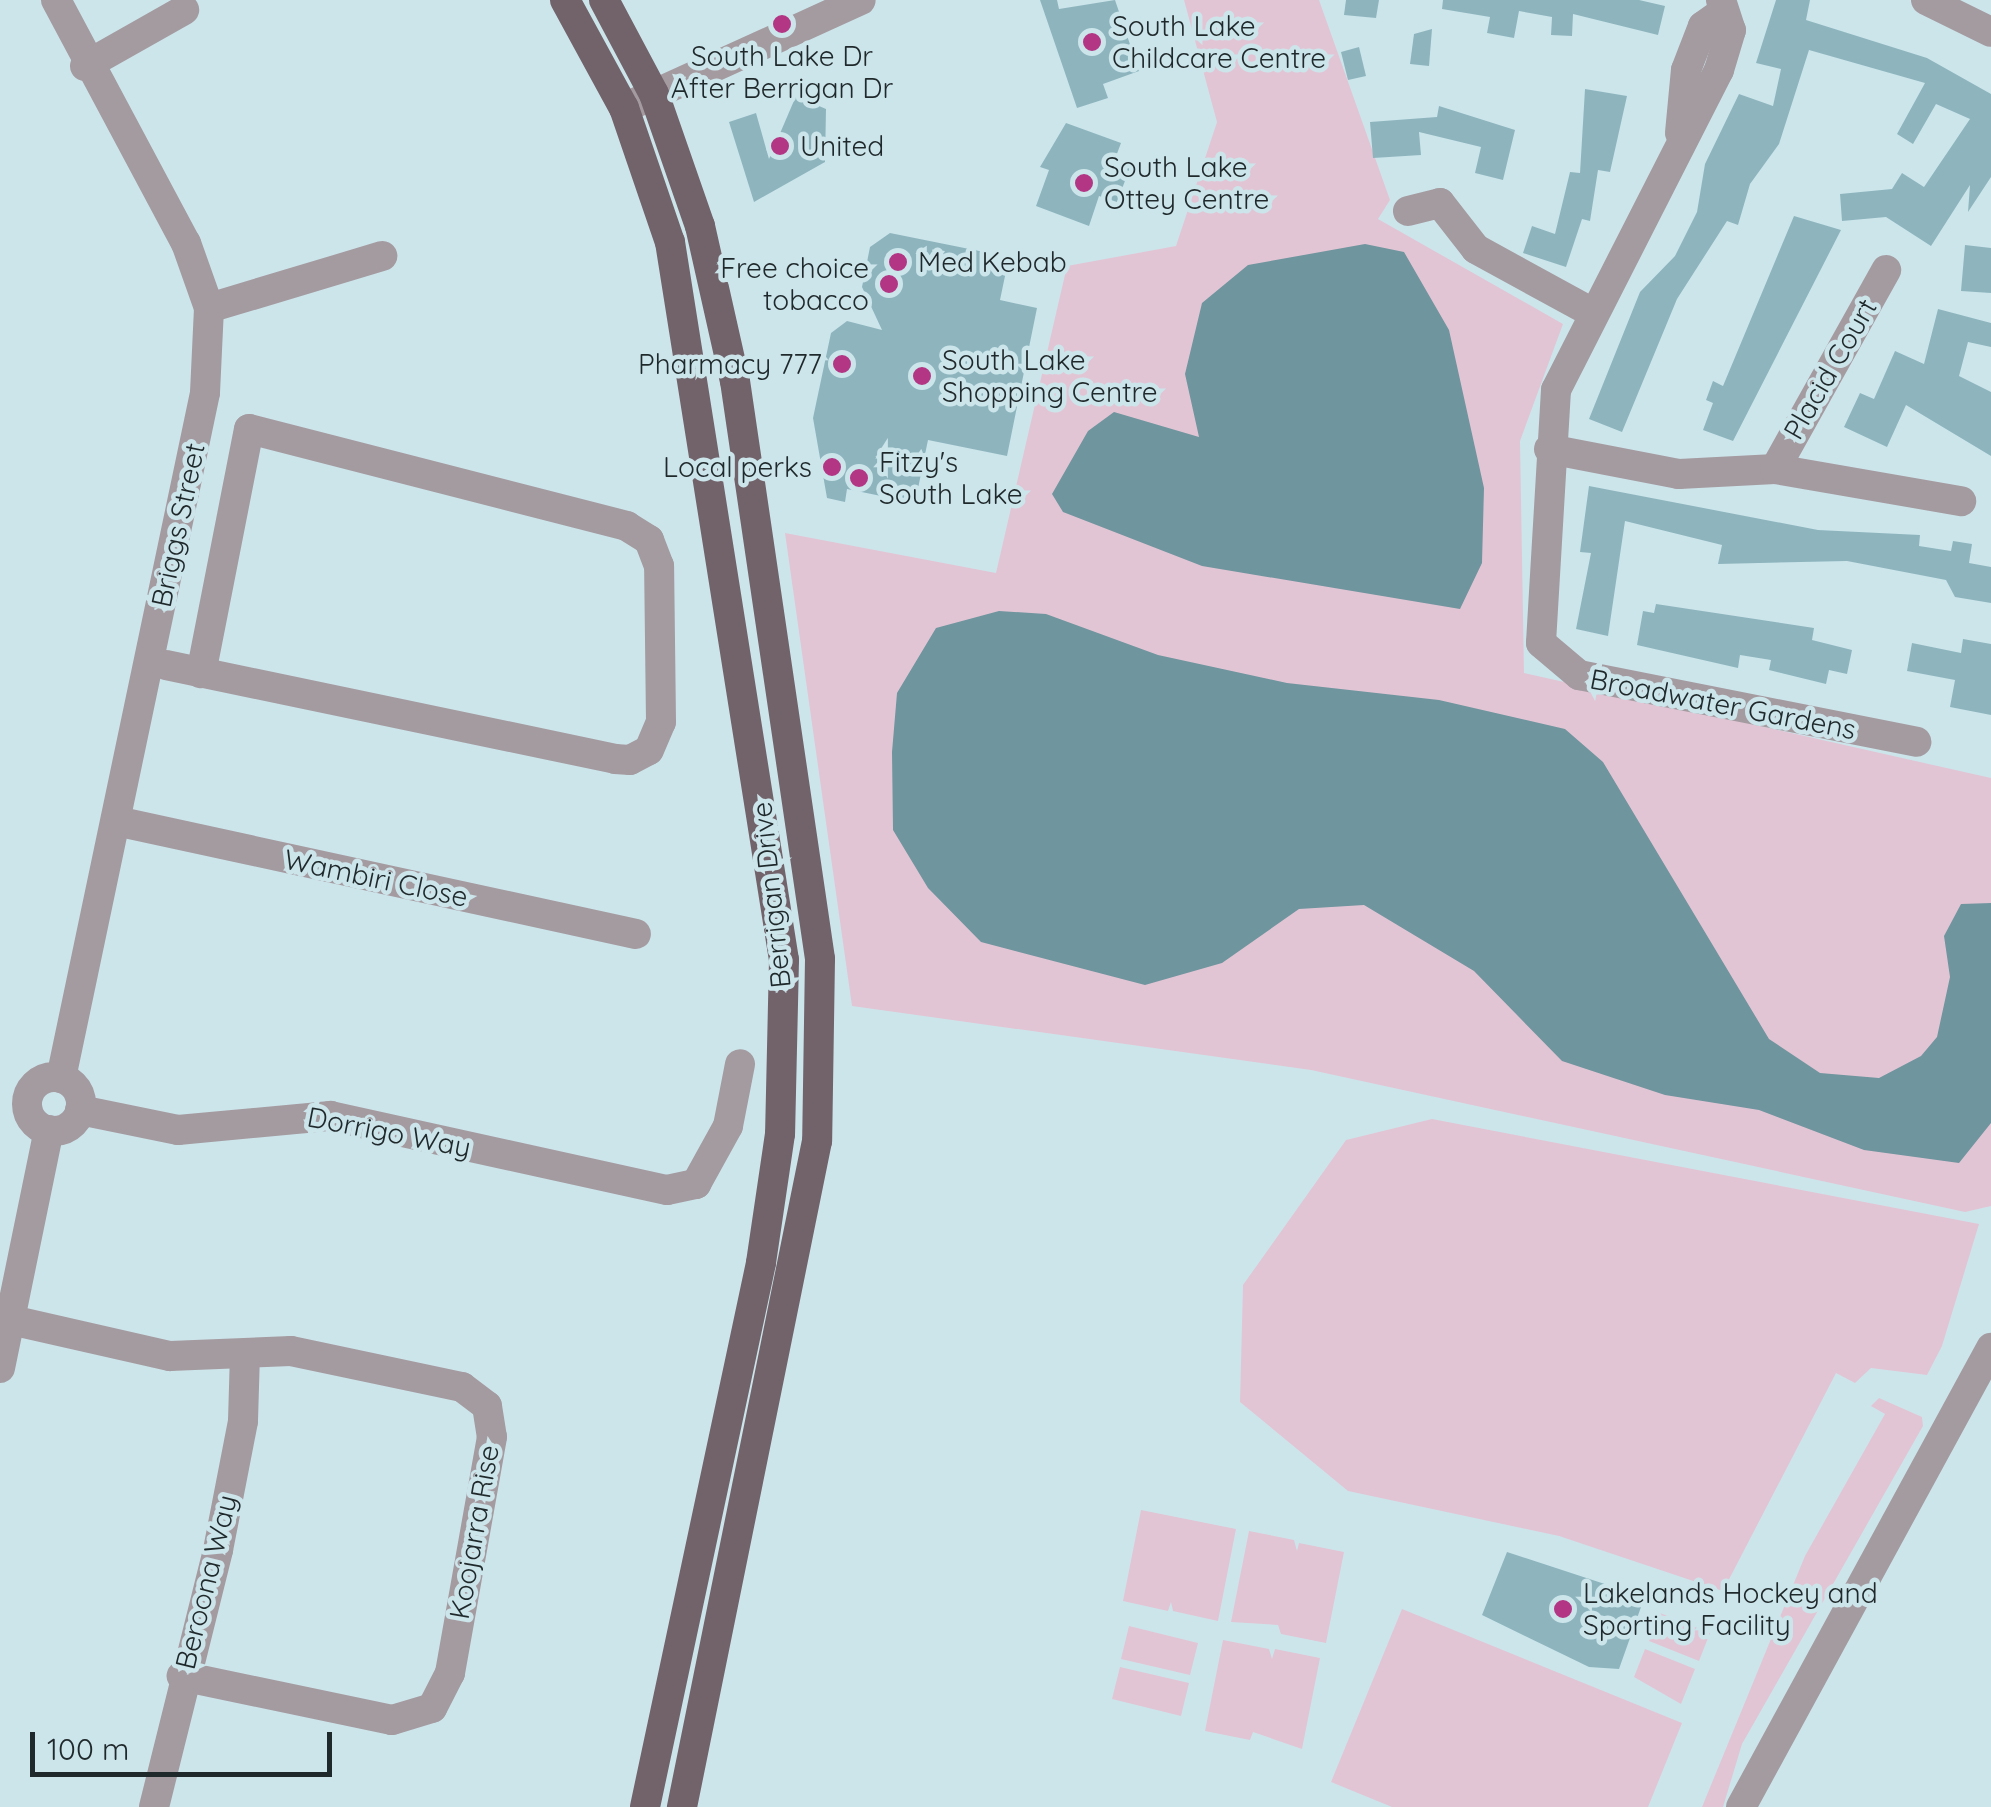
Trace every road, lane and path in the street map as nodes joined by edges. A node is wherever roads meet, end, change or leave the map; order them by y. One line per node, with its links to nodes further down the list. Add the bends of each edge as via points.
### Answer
1 (56, 0): 9 (street, Briggs Street)
2 (564, 0): 11 (main road, Berrigan Drive)
3 (604, 0): 10 (main road, Berrigan Drive)
4 (861, 0): 10 (street)
5 (1926, 0): 8 (street)
6 (1720, 8): 16 (street, Broadwater Gardens, via 1694,44 1680,133)
7 (184, 10): 9 (street)
8 (1991, 32)
9 (85, 66): 15 (street, Briggs Street, via 186,243)
10 (654, 94): 11 (street); 21 (main road, Berrigan Drive, via 700,226)
11 (624, 108): 23 (main road, Berrigan Drive, via 670,242)
12 (1408, 211): 16 (street, via 1440,204 1476,249)
13 (382, 256): 15 (street)
14 (1886, 270): 20 (street, Placid Court)
15 (209, 308): 17 (street, Briggs Street)
16 (1591, 312): 19 (street, Broadwater Gardens, via 1556,390)
17 (202, 411): 18 (street); 27 (street, Briggs Street)
18 (250, 429): 25 (street); 25 (street, via 638,531 659,566 659,737 642,755 615,759)
19 (1549, 449): 20 (street, via 1679,474); 26 (street, Broadwater Gardens, via 1541,643 1562,669)
20 (1775, 469): 22 (street)
21 (752, 498): 23 (main road); 41 (main road, Berrigan Drive, via 820,959 817,1142)
22 (1962, 502)
23 (716, 504): 40 (main road, Berrigan Drive, via 784,960 780,1134)
24 (166, 666): 25 (street)
25 (201, 672)
26 (1916, 742)
27 (116, 821): 28 (street, Wambiri Close); 30 (street, Briggs Street)
28 (636, 934)
29 (740, 1064): 32 (street, Dorrigo Way, via 728,1126 696,1184 667,1190 330,1116 178,1130)
30 (60, 1078): 31 (street); 32 (street, via 77,1090)
31 (14, 1096): 33 (street, via 32,1120)
32 (80, 1110): 33 (street, via 69,1126)
33 (50, 1130): 34 (street)
34 (11, 1320): 36 (street, Koojarra Rise, via 170,1356); 37 (street)
35 (1991, 1348): 42 (street)
36 (245, 1356): 38 (street, Beroona Way, via 222,1531); 38 (street, Koojarra Rise, via 292,1351 462,1388 487,1406 492,1437 450,1673 432,1708 392,1720)
37 (1, 1357)
38 (182, 1676): 39 (street, Beroona Way)
39 (154, 1807)
40 (645, 1807)
41 (682, 1807)
42 (1741, 1807)

